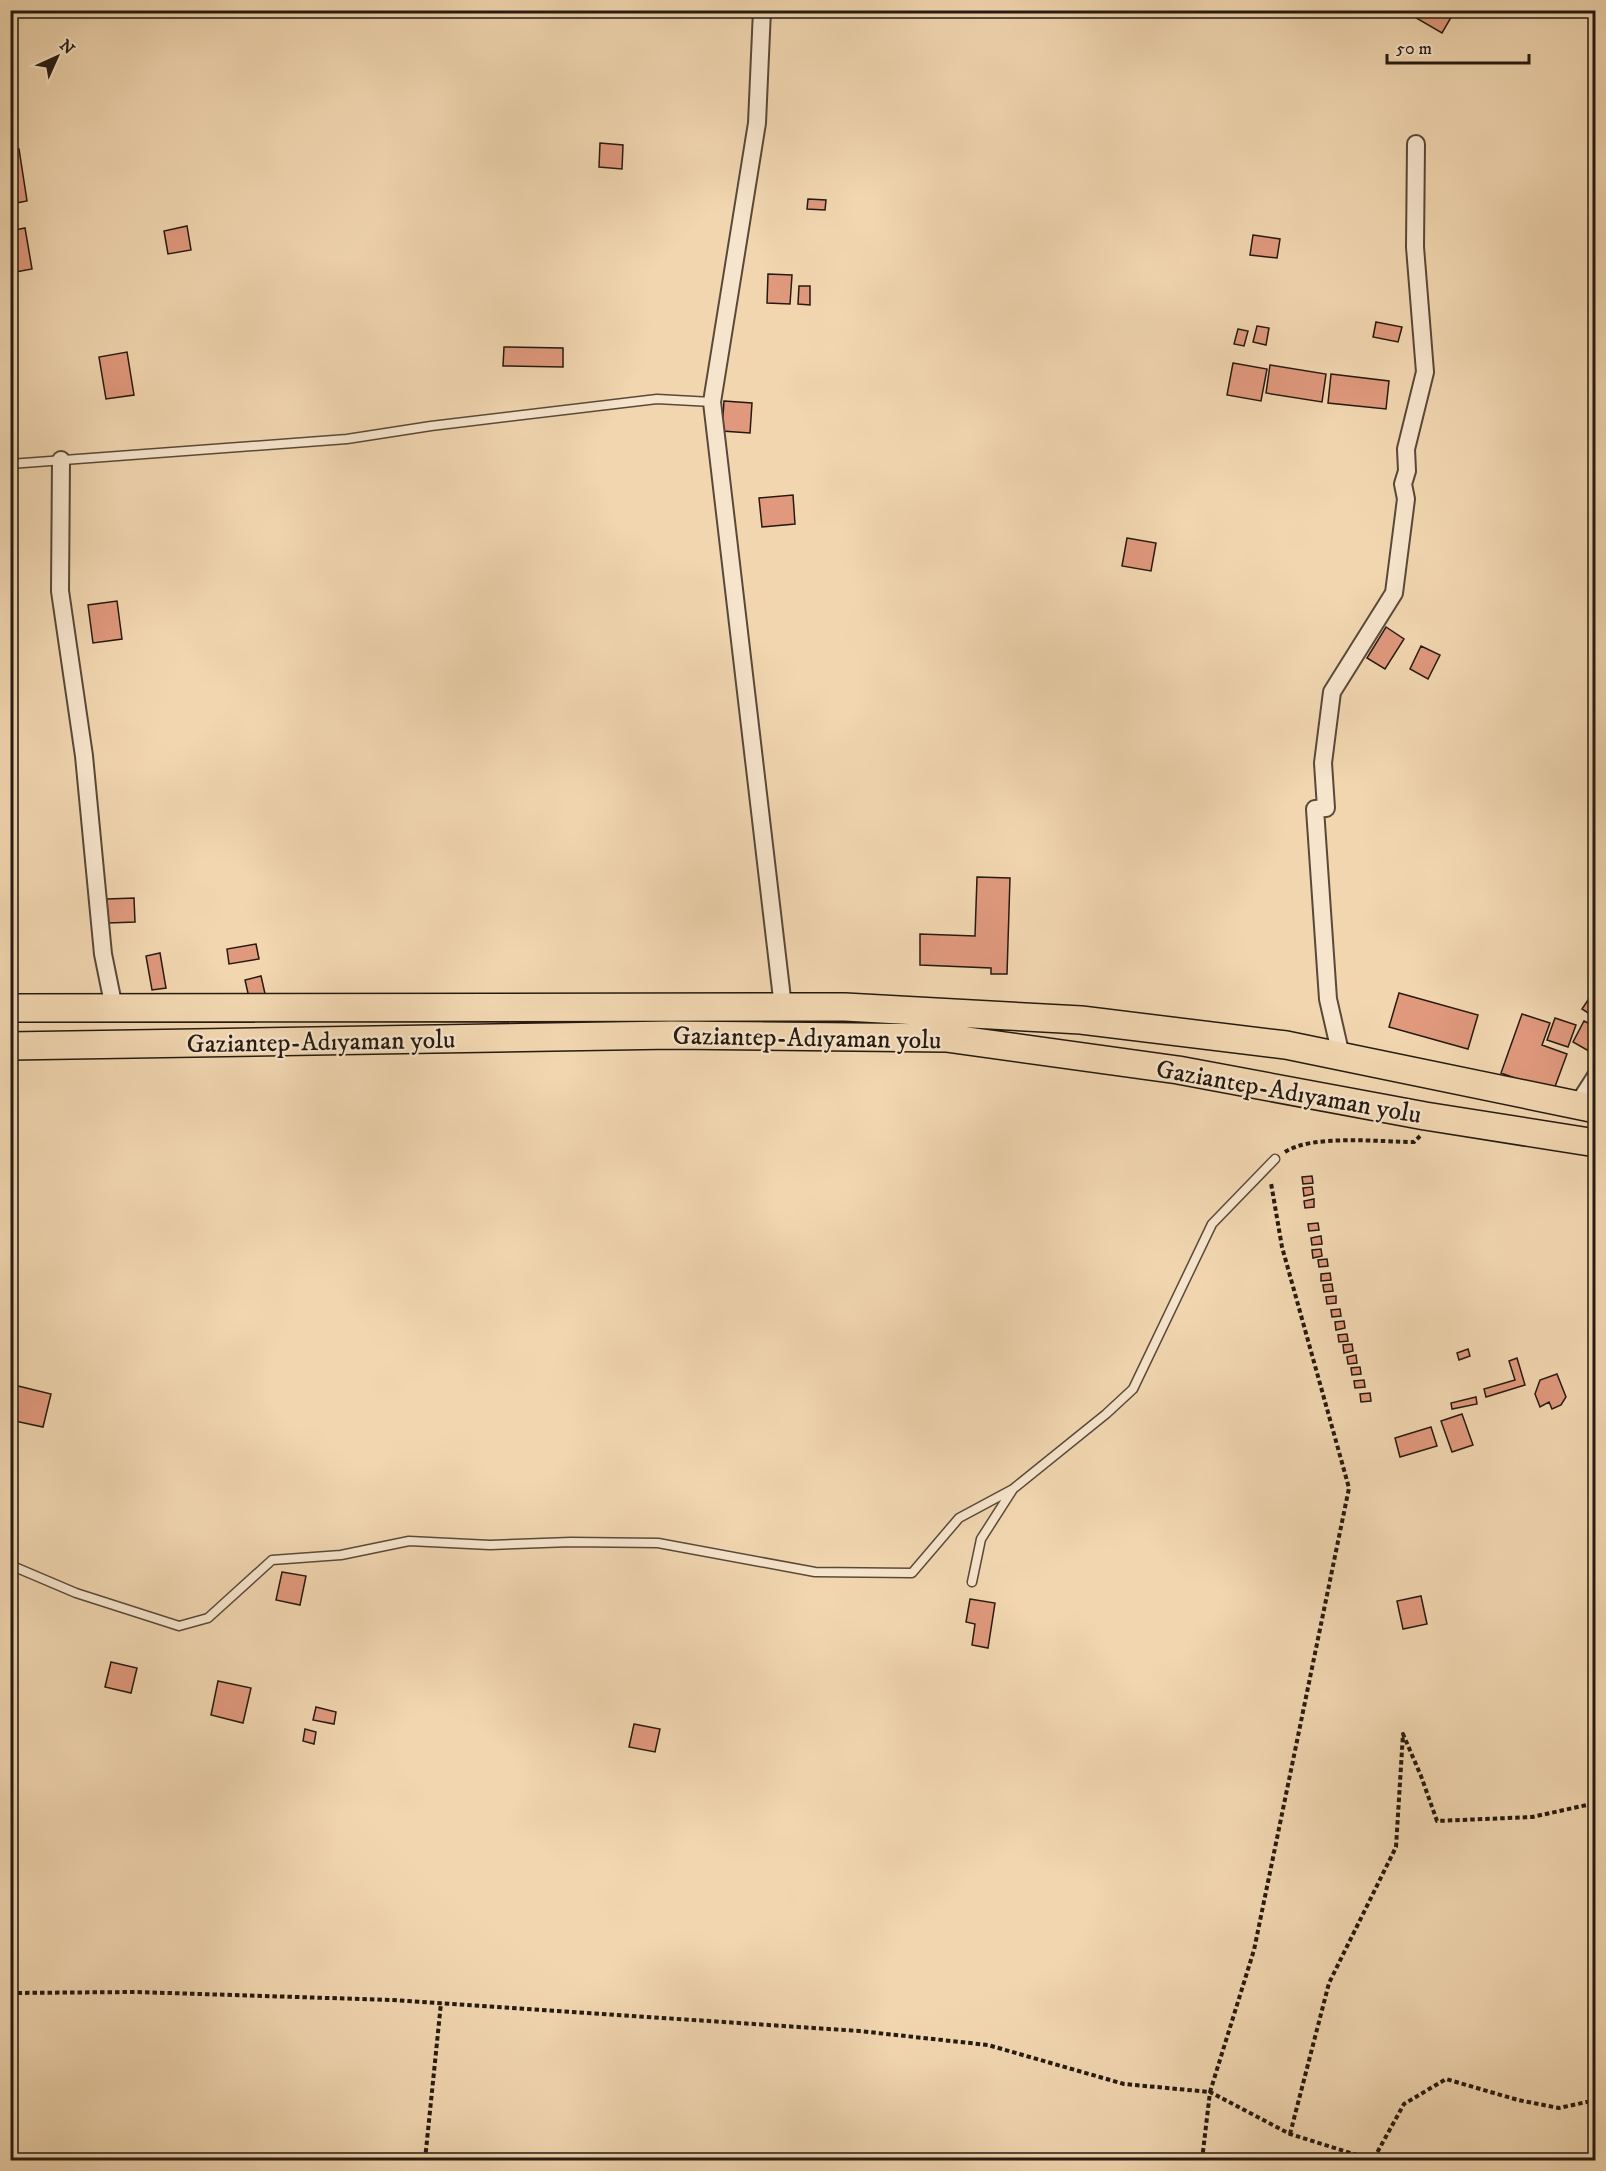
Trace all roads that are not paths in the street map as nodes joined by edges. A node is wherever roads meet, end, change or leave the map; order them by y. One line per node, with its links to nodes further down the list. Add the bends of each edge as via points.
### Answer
1 (762, 10): 3 (street, via 756,123)
2 (1416, 144): 10 (street, via 1415,247 1425,372 1406,449 1406,499 1395,593 1332,692 1323,763 1326,808 1315,809 1328,999)
3 (712, 402): 4 (lane, via 657,399 347,439); 6 (street)
4 (61, 460): 5 (lane); 8 (street, via 60,591 84,756 103,954)
5 (10, 464)
6 (783, 1007): 8 (highway, Gaziantep-Adıyaman yolu); 10 (highway, Gaziantep-Adıyaman yolu, via 1080,1020 1286,1045)
7 (10, 1008): 8 (highway, Gaziantep-Adıyaman yolu)
8 (114, 1008)
9 (10, 1046): 13 (highway, Gaziantep-Adıyaman yolu, via 672,1035 946,1038 1178,1070)
10 (1341, 1056): 12 (highway, Gaziantep-Adıyaman yolu)
11 (1596, 1076): 12 (street)
12 (1587, 1106)
13 (1596, 1143)
14 (1275, 1159): 15 (lane, via 1212,1224 1133,1389)
15 (1013, 1489): 16 (lane, via 959,1518 912,1572 815,1572 658,1543 490,1545 409,1541 341,1555 272,1560 208,1618 179,1626 76,1593); 17 (lane, via 981,1539)
16 (10, 1565)
17 (972, 1582)

